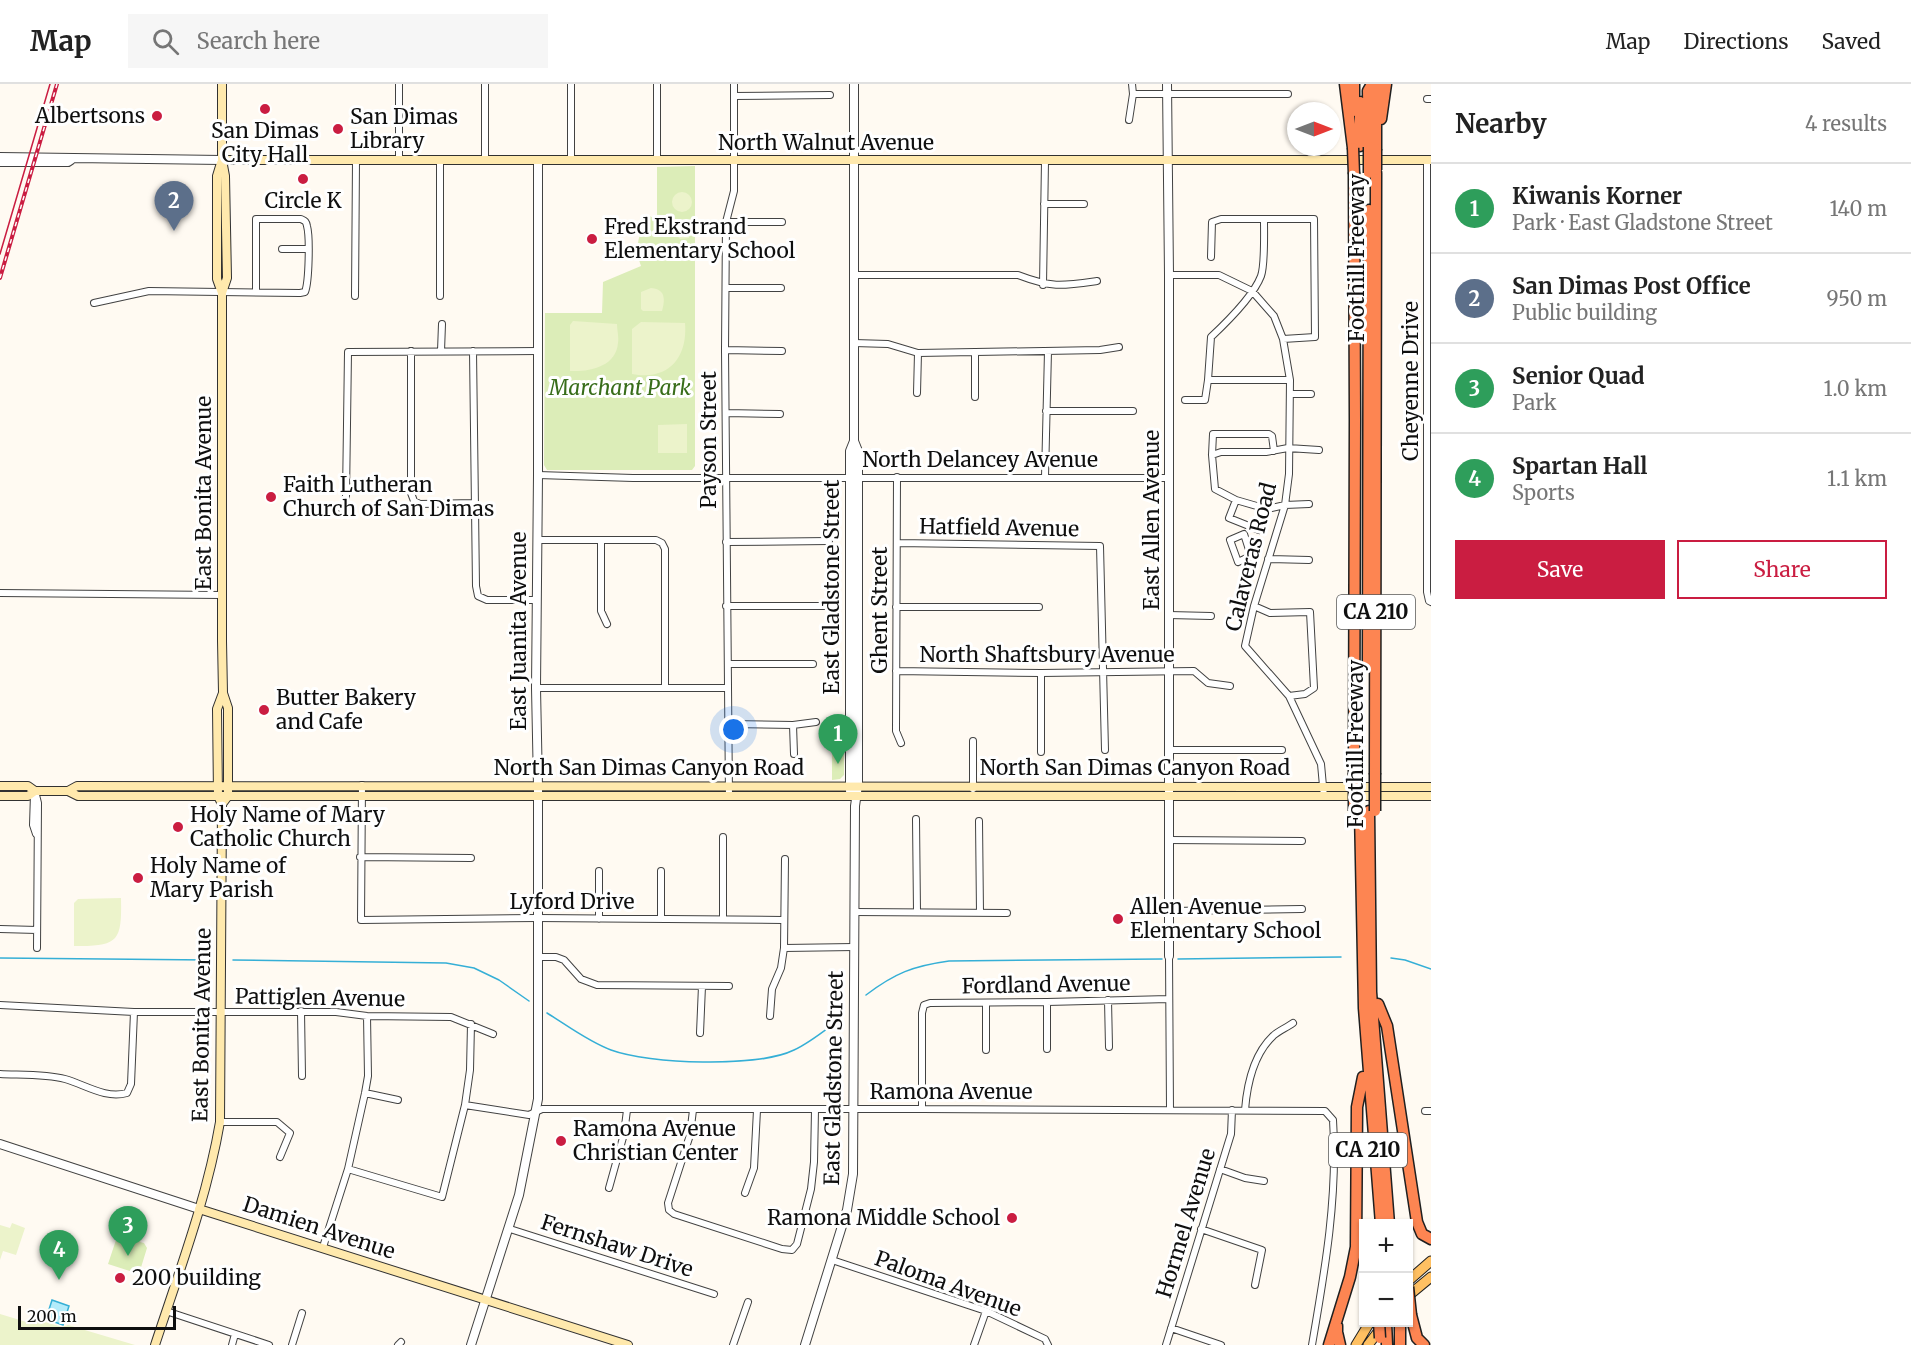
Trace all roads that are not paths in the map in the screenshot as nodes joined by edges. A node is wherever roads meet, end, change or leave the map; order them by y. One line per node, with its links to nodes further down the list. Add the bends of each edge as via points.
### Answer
1 (222, 84): 24 (main road, East Bonita Avenue)
2 (399, 84): 26 (street)
3 (485, 84): 28 (street)
4 (571, 84): 30 (street)
5 (657, 84): 31 (street)
6 (734, 84): 19 (street, Payson Street)
7 (854, 84): 33 (street, East Gladstone Street)
8 (1132, 84): 15 (street)
9 (1167, 84): 18 (street, East Allen Avenue)
10 (1345, 84): 21 (highway)
11 (1354, 84): 21 (highway, Foothill Freeway / CA 210)
12 (1360, 84): 21 (highway)
13 (1374, 84): 21 (highway, via 1368,91)
14 (1386, 84): 21 (highway, via 1384,103)
15 (1132, 94): 18 (street); 20 (street)
16 (1288, 94): 18 (street)
17 (830, 95): 19 (street)
18 (1167, 95): 36 (street, East Allen Avenue)
19 (734, 96): 32 (street, Payson Street)
20 (1129, 120)
21 (1367, 145): 38 (highway, Foothill Freeway / CA 210, bridge); 38 (highway, Foothill Freeway / CA 210, bridge)
22 (0, 157): 23 (street)
23 (72, 159): 24 (street); 37 (street)
24 (222, 160): 25 (main road, North Walnut Avenue); 55 (main road, East Bonita Avenue, via 227,278)
25 (356, 160): 26 (main road, North Walnut Avenue); 56 (street)
26 (399, 160): 27 (main road, North Walnut Avenue)
27 (440, 160): 28 (main road, North Walnut Avenue); 57 (street)
28 (485, 160): 29 (main road, North Walnut Avenue)
29 (538, 160): 30 (main road, North Walnut Avenue); 67 (street, East Juanita Avenue)
30 (571, 160): 31 (main road, North Walnut Avenue)
31 (657, 160): 32 (main road, North Walnut Avenue)
32 (735, 160): 33 (main road, North Walnut Avenue); 42 (street, Payson Street, via 734,191)
33 (854, 160): 35 (main road, North Walnut Avenue); 47 (street, East Gladstone Street)
34 (1429, 160): 36 (main road, North Walnut Avenue); 79 (street, Cheyenne Drive)
35 (1045, 161): 36 (main road, North Walnut Avenue); 39 (street)
36 (1167, 161): 48 (street, East Allen Avenue)
37 (0, 162)
38 (1365, 173): 143 (highway, Foothill Freeway / CA 210); 143 (highway, Foothill Freeway / CA 210, via 1355,419 1354,701)
39 (1044, 204): 40 (street); 50 (street)
40 (1084, 204)
41 (1264, 219): 46 (street, via 1212,222); 53 (street, via 1262,274); 60 (street, via 1314,219 1315,337)
42 (726, 222): 43 (street); 51 (street, Payson Street)
43 (782, 222)
44 (282, 249): 45 (street)
45 (308, 249): 54 (street, via 305,292); 54 (street, via 305,221 256,219)
46 (1210, 256)
47 (854, 275): 50 (street, via 1018,275); 61 (street, East Gladstone Street)
48 (1170, 275): 53 (street, Calaveras Road, via 1220,275); 93 (street, East Allen Avenue)
49 (1097, 281): 50 (street)
50 (1043, 285)
51 (726, 288): 52 (street); 63 (street, Payson Street)
52 (781, 288)
53 (1252, 291): 60 (street, Calaveras Road, via 1274,316); 72 (street, via 1211,337)
54 (256, 292): 55 (street)
55 (222, 293): 58 (street, via 149,291); 110 (main road, East Bonita Avenue)
56 (355, 296)
57 (440, 296)
58 (94, 303)
59 (442, 324): 65 (street)
60 (1283, 339): 73 (street, Calaveras Road)
61 (854, 343): 70 (street, via 888,344); 90 (street, East Gladstone Street, via 854,441 858,451)
62 (1119, 347): 69 (street)
63 (725, 350): 68 (street); 82 (street, Payson Street)
64 (411, 351): 65 (street); 95 (street, via 414,501); 98 (street, via 348,352 346,496)
65 (441, 351): 66 (street)
66 (473, 351): 67 (street); 95 (street)
67 (538, 351): 88 (street, East Juanita Avenue)
68 (782, 351)
69 (1048, 351): 71 (street); 80 (street)
70 (918, 353): 71 (street); 74 (street)
71 (975, 353): 77 (street)
72 (1208, 380): 73 (street); 78 (street, via 1205,400)
73 (1290, 380): 75 (street, Calaveras Road)
74 (917, 393)
75 (1290, 394): 76 (street); 84 (street, Calaveras Road)
76 (1311, 394)
77 (975, 397)
78 (1185, 400)
79 (1429, 403): 112 (street, Cheyenne Drive)
80 (1046, 411): 81 (street); 92 (street)
81 (1132, 411)
82 (726, 413): 83 (street); 89 (street, Payson Street)
83 (780, 414)
84 (1288, 448): 85 (street); 86 (street); 97 (street, Calaveras Road)
85 (1319, 450)
86 (1274, 451): 87 (street); 87 (street, via 1269,434 1213,434)
87 (1212, 455): 94 (street, via 1215,489)
88 (538, 475): 89 (street, North Delancey Avenue); 102 (street, East Juanita Avenue)
89 (726, 477): 90 (street, North Delancey Avenue); 104 (street, Payson Street)
90 (854, 477): 91 (street, North Delancey Avenue); 147 (street, East Gladstone Street)
91 (897, 477): 92 (street, North Delancey Avenue); 106 (street, Ghent Street)
92 (1045, 477): 93 (street, North Delancey Avenue)
93 (1170, 478): 118 (street, East Allen Avenue)
94 (1236, 500): 99 (street); 100 (street, via 1229,518)
95 (475, 503): 111 (street, via 478,596 487,600)
96 (1309, 504): 97 (street)
97 (1285, 505): 99 (street); 107 (street, Calaveras Road)
98 (342, 509)
99 (1267, 509): 100 (street, via 1259,530)
100 (1242, 522): 101 (street)
101 (1244, 534): 101 (street, via 1251,556 1238,562 1230,540)
102 (537, 540): 103 (street); 111 (street, East Juanita Avenue)
103 (601, 540): 120 (street, via 601,611); 128 (street, via 656,540 665,549)
104 (726, 542): 105 (street); 113 (street, Payson Street)
105 (828, 542)
106 (897, 543): 116 (street, Ghent Street); 125 (street, Hatfield Avenue, via 1100,546)
107 (1268, 559): 108 (street); 115 (street, Calaveras Road)
108 (1309, 560)
109 (0, 593): 110 (street)
110 (222, 595): 131 (main road, East Bonita Avenue)
111 (537, 600): 129 (street, East Juanita Avenue)
112 (1430, 602)
113 (726, 606): 114 (street); 121 (street, Payson Street)
114 (828, 606)
115 (1254, 606): 132 (street, Calaveras Road, via 1245,646); 132 (street, via 1270,613 1311,612 1314,688)
116 (896, 607): 117 (street); 123 (street, Ghent Street)
117 (1039, 608)
118 (1170, 615): 119 (street); 124 (street, East Allen Avenue)
119 (1211, 616)
120 (607, 624)
121 (729, 664): 122 (street); 130 (street, Payson Street)
122 (813, 664)
123 (896, 671): 126 (street, North Shaftsbury Avenue); 137 (street, Ghent Street, via 896,731)
124 (1169, 671): 125 (street, North Shaftsbury Avenue); 127 (street, North Shaftsbury Avenue, via 1194,671 1208,683); 139 (street, East Allen Avenue)
125 (1102, 672): 126 (street, North Shaftsbury Avenue); 138 (street)
126 (1041, 673): 141 (street)
127 (1230, 686)
128 (665, 687): 129 (street); 130 (street)
129 (536, 688): 150 (street, East Juanita Avenue)
130 (729, 688): 134 (street, Payson Street)
131 (223, 693): 144 (main road, East Bonita Avenue, via 228,708); 149 (main road, East Bonita Avenue, via 217,710)
132 (1289, 696): 151 (street, Calaveras Road, via 1321,764)
133 (816, 722): 135 (street)
134 (729, 724): 135 (street); 146 (street, Payson Street)
135 (793, 724): 142 (street)
136 (973, 741): 155 (street)
137 (901, 743)
138 (1105, 750)
139 (1170, 750): 140 (street); 156 (street, East Allen Avenue)
140 (1282, 750)
141 (1041, 752)
142 (794, 754)
143 (1364, 773): 166 (highway, Foothill Freeway / CA 210, bridge); 166 (highway, Foothill Freeway / CA 210, bridge)
144 (227, 785): 145 (main road, North San Dimas Canyon Road); 149 (main road, North San Dimas Canyon Road); 158 (main road, East Bonita Avenue)
145 (362, 785): 150 (main road, North San Dimas Canyon Road); 159 (street)
146 (729, 785): 147 (main road, North San Dimas Canyon Road); 150 (main road, North San Dimas Canyon Road); 163 (street, Payson Street)
147 (854, 785): 155 (main road, North San Dimas Canyon Road); 161 (street, East Gladstone Street)
148 (0, 786): 154 (main road, via 28,786)
149 (217, 786): 153 (main road, North San Dimas Canyon Road, via 77,786); 165 (main road, East Bonita Avenue)
150 (538, 786): 160 (street, East Juanita Avenue)
151 (1323, 786): 152 (main road, North San Dimas Canyon Road); 156 (main road, North San Dimas Canyon Road); 164 (street, Calaveras Road)
152 (1431, 787)
153 (69, 790): 154 (main road); 165 (main road, via 78,796)
154 (35, 791): 157 (main road, via 28,796); 189 (street)
155 (974, 791): 156 (main road, North San Dimas Canyon Road); 161 (main road, North San Dimas Canyon Road)
156 (1170, 792): 164 (main road, North San Dimas Canyon Road); 170 (street, East Allen Avenue)
157 (0, 796)
158 (228, 796): 159 (main road, North San Dimas Canyon Road); 165 (main road)
159 (361, 796): 160 (main road, North San Dimas Canyon Road); 172 (street)
160 (538, 796): 163 (main road, North San Dimas Canyon Road); 183 (street, East Juanita Avenue)
161 (854, 796): 163 (main road, North San Dimas Canyon Road); 179 (street, East Gladstone Street)
162 (1431, 796): 164 (main road, North San Dimas Canyon Road)
163 (729, 797)
164 (1324, 797)
165 (220, 800): 206 (main road, East Bonita Avenue)
166 (1365, 811): 190 (highway, Foothill Freeway / CA 210, via 1372,879); 190 (highway, Foothill Freeway / CA 210, via 1358,894)
167 (916, 819): 180 (street)
168 (980, 821): 181 (street)
169 (723, 837): 186 (street)
170 (1170, 840): 171 (street); 178 (street, East Allen Avenue)
171 (1302, 841)
172 (360, 857): 173 (street); 183 (street, Lyford Drive, via 361,920)
173 (471, 858)
174 (784, 859): 187 (street)
175 (599, 871): 185 (street)
176 (661, 871): 184 (street)
177 (1302, 909): 178 (street)
178 (1170, 911): 194 (street, East Allen Avenue)
179 (854, 912): 180 (street); 191 (street, East Gladstone Street)
180 (917, 912): 181 (street)
181 (980, 912): 182 (street)
182 (1007, 912)
183 (537, 918): 185 (street, Lyford Drive); 195 (street, East Juanita Avenue)
184 (661, 918): 185 (street, Lyford Drive); 186 (street, Lyford Drive)
185 (599, 919)
186 (723, 919): 187 (street, Lyford Drive)
187 (783, 920): 193 (street)
188 (0, 929): 189 (street)
189 (36, 930): 192 (street)
190 (1366, 932): 202 (highway, Foothill Freeway / CA 210); 218 (highway, Foothill Freeway / CA 210); 242 (highway, via 1365,1027); 243 (highway)
191 (854, 947): 193 (street); 223 (street, East Gladstone Street)
192 (37, 948)
193 (784, 948): 208 (street, via 772,989)
194 (1169, 956): 198 (street)
195 (538, 957): 196 (street, via 564,960 581,979 597,985); 231 (street, East Juanita Avenue)
196 (702, 986): 197 (street); 211 (street)
197 (729, 986)
198 (1169, 999): 199 (street, Fordland Avenue); 224 (street)
199 (1108, 1000): 200 (street, Fordland Avenue); 213 (street)
200 (1047, 1002): 201 (street, Fordland Avenue); 214 (street)
201 (986, 1003): 215 (street); 222 (street, Fordland Avenue, via 924,1005)
202 (1378, 1004): 244 (highway, Foothill Freeway / CA 210); 247 (highway, via 1387,1026 1417,1222 1422,1234)
203 (0, 1005): 205 (street, Pattiglen Avenue)
204 (301, 1011): 206 (street, Pattiglen Avenue); 207 (street, Pattiglen Avenue); 217 (street)
205 (134, 1012): 206 (street, Pattiglen Avenue); 216 (street, via 128,1093 91,1090 64,1079)
206 (220, 1013): 232 (main road, East Bonita Avenue)
207 (368, 1016): 210 (street, Pattiglen Avenue, via 452,1017); 219 (street)
208 (770, 1016)
209 (1293, 1023): 230 (street, via 1272,1037 1262,1052 1247,1086)
210 (471, 1024): 212 (street, Pattiglen Avenue); 221 (street)
211 (700, 1033)
212 (493, 1034)
213 (1109, 1047)
214 (1047, 1049)
215 (986, 1050)
216 (0, 1074)
217 (302, 1076)
218 (1363, 1077): 241 (highway, Foothill Freeway / CA 210); 261 (highway, via 1357,1107 1356,1247)
219 (365, 1093): 220 (street); 235 (street)
220 (398, 1100)
221 (465, 1105): 231 (street, Ramona Avenue, via 529,1115); 235 (street, via 442,1197)
222 (922, 1108): 223 (street, Ramona Avenue); 224 (street, Ramona Avenue)
223 (854, 1109): 228 (street, Ramona Avenue); 249 (street, East Gladstone Street, via 851,1191)
224 (1170, 1109): 229 (street, Ramona Avenue)
225 (627, 1110): 226 (street, Ramona Avenue); 231 (street, Ramona Avenue); 238 (street)
226 (693, 1110): 227 (street, Ramona Avenue); 228 (street, via 669,1210 782,1250 792,1250 812,1189)
227 (757, 1110): 228 (street, Ramona Avenue); 239 (street, via 754,1168)
228 (815, 1110)
229 (1232, 1110): 230 (street, Ramona Avenue); 236 (street, Hormel Avenue, via 1231,1134)
230 (1245, 1110): 280 (street, Ramona Avenue, via 1319,1110 1333,1120 1332,1227)
231 (535, 1112): 245 (street, East Juanita Avenue)
232 (220, 1122): 234 (street, via 277,1122 290,1133); 240 (main road, East Bonita Avenue)
233 (0, 1144): 240 (street, Damien Avenue)
234 (280, 1158)
235 (348, 1169): 248 (street)
236 (1220, 1169): 237 (street); 246 (street, Hormel Avenue)
237 (1264, 1181)
238 (609, 1188)
239 (746, 1193)
240 (199, 1209): 248 (main road, Damien Avenue); 258 (main road, East Bonita Avenue)
241 (1374, 1219)
242 (1381, 1219)
243 (1389, 1219)
244 (1395, 1219)
245 (510, 1229): 255 (street, Fernshaw Drive); 256 (street, East Juanita Avenue)
246 (1201, 1229): 253 (street, via 1262,1250); 265 (street, Hormel Avenue)
247 (1431, 1239)
248 (322, 1247): 256 (main road, Damien Avenue)
249 (832, 1260): 259 (street, Paloma Avenue); 275 (street, East Gladstone Street)
250 (1431, 1261): 252 (main road)
251 (1431, 1276): 254 (main road)
252 (1413, 1277)
253 (1255, 1285)
254 (1413, 1292)
255 (714, 1294)
256 (485, 1299): 272 (street, East Juanita Avenue); 273 (main road, Damien Avenue)
257 (748, 1302): 274 (street)
258 (166, 1311): 267 (street); 268 (main road, East Bonita Avenue)
259 (986, 1311): 276 (street); 277 (street, Paloma Avenue, via 1045,1339)
260 (302, 1313): 271 (street)
261 (1338, 1320): 281 (highway); 282 (highway)
262 (1413, 1323): 287 (highway, bridge, via 1417,1338)
263 (1367, 1327): 283 (main road)
264 (1400, 1327): 286 (highway)
265 (1171, 1328): 278 (street, Hormel Avenue); 279 (street)
266 (1385, 1331): 284 (main road); 285 (highway)
267 (235, 1334): 269 (street); 270 (street)
268 (155, 1345)
269 (232, 1345)
270 (269, 1345)
271 (292, 1345)
272 (471, 1345)
273 (628, 1345)
274 (733, 1345)
275 (805, 1345)
276 (974, 1345)
277 (1048, 1345)
278 (1166, 1345)
279 (1221, 1345)
280 (1312, 1345)
281 (1329, 1345)
282 (1340, 1345)
283 (1356, 1345)
284 (1368, 1345)
285 (1395, 1345)
286 (1400, 1345)
287 (1424, 1345)

